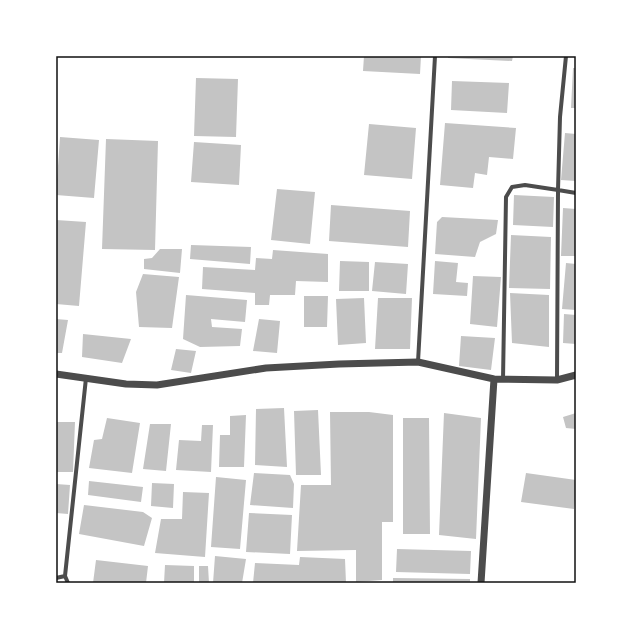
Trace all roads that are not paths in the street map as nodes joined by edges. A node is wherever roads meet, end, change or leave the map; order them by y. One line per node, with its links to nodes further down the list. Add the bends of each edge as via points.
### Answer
1 (435, 56): 5 (street)
2 (566, 56): 3 (street, via 560,117)
3 (558, 190): 4 (street); 10 (street, via 512,187 506,197); 11 (street)
4 (576, 193)
5 (418, 362): 8 (street, via 266,368 157,386); 9 (street)
6 (56, 374): 8 (street)
7 (576, 375): 11 (street)
8 (86, 378): 12 (street)
9 (494, 380): 10 (street); 15 (street)
10 (503, 380): 11 (street)
11 (557, 380)
12 (65, 576): 13 (street); 14 (street)
13 (56, 578)
14 (68, 583)
15 (481, 583)

